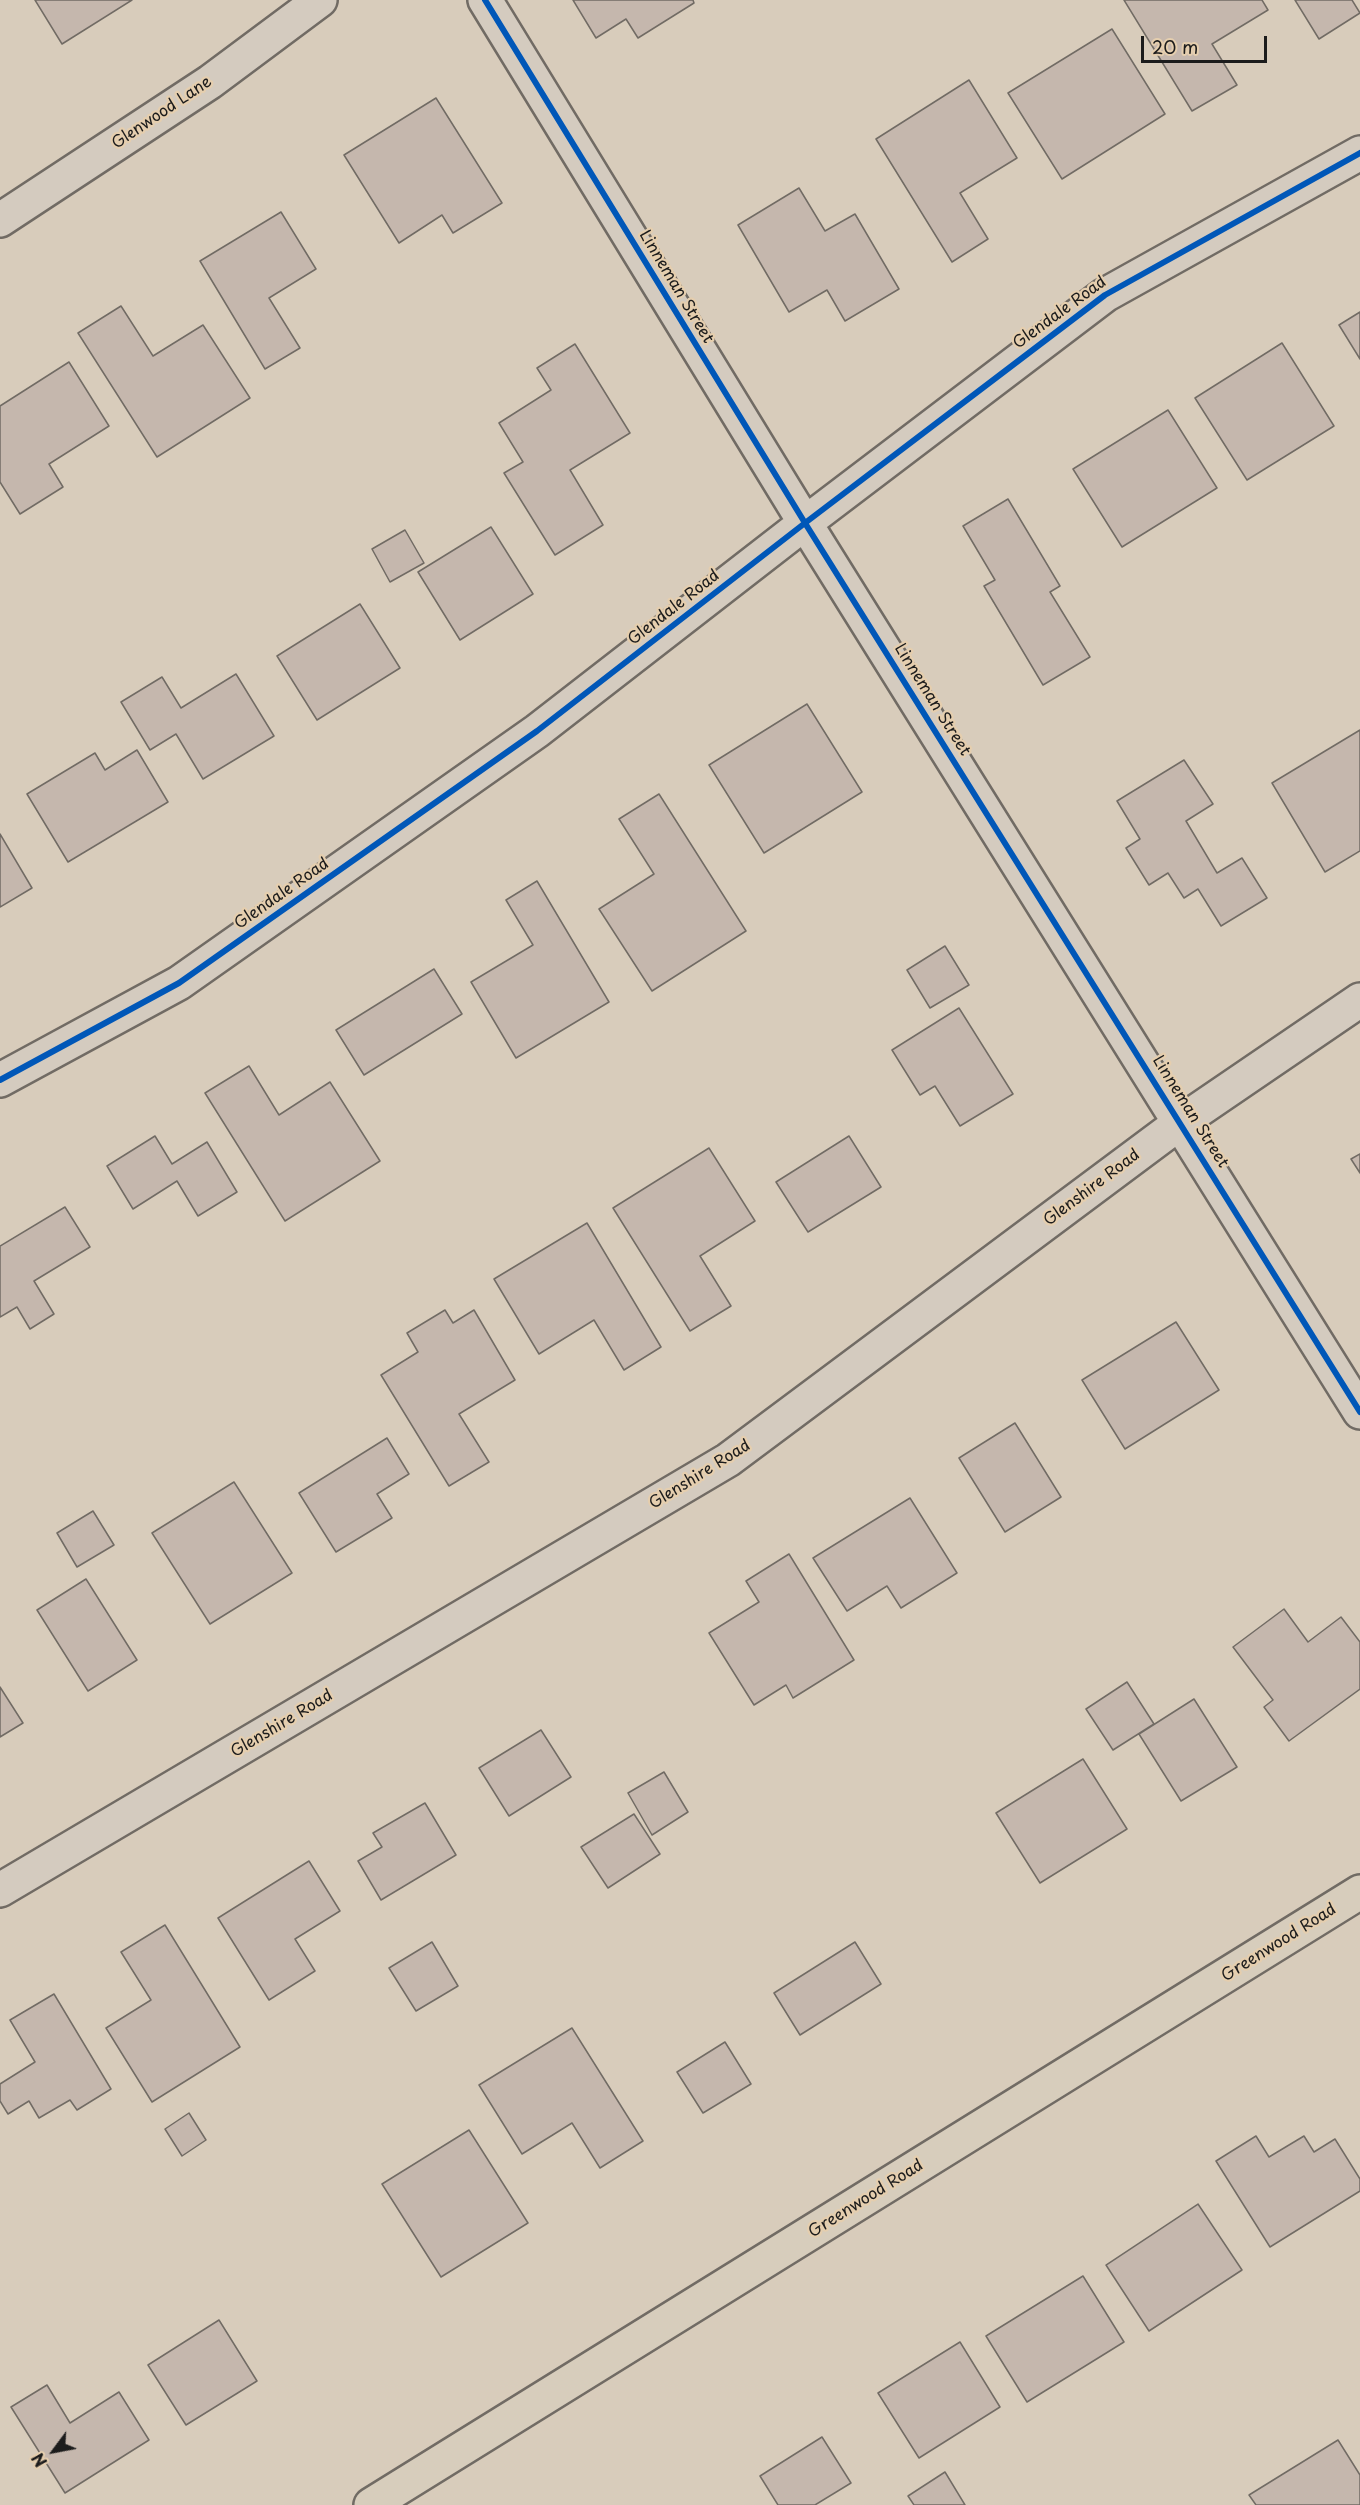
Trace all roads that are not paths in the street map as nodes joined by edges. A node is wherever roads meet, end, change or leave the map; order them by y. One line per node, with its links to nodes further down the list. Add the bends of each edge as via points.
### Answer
1 (320, 0): 4 (street, Glenwood Lane, via 210,82)
2 (485, 0): 5 (street, Linneman Street)
3 (1360, 153): 5 (street, Glendale Road, via 1105,295)
4 (0, 220)
5 (805, 523): 7 (street, Glendale Road, via 537,732 179,983); 8 (street, Linneman Street)
6 (1360, 1000): 8 (street, Glenshire Road)
7 (0, 1080)
8 (1181, 1122): 9 (street, Linneman Street); 10 (street, Glenshire Road, via 728,1460)
9 (1360, 1412)
10 (0, 1890)
11 (1360, 1892): 12 (main road, Greenwood Road)
12 (371, 2505)

